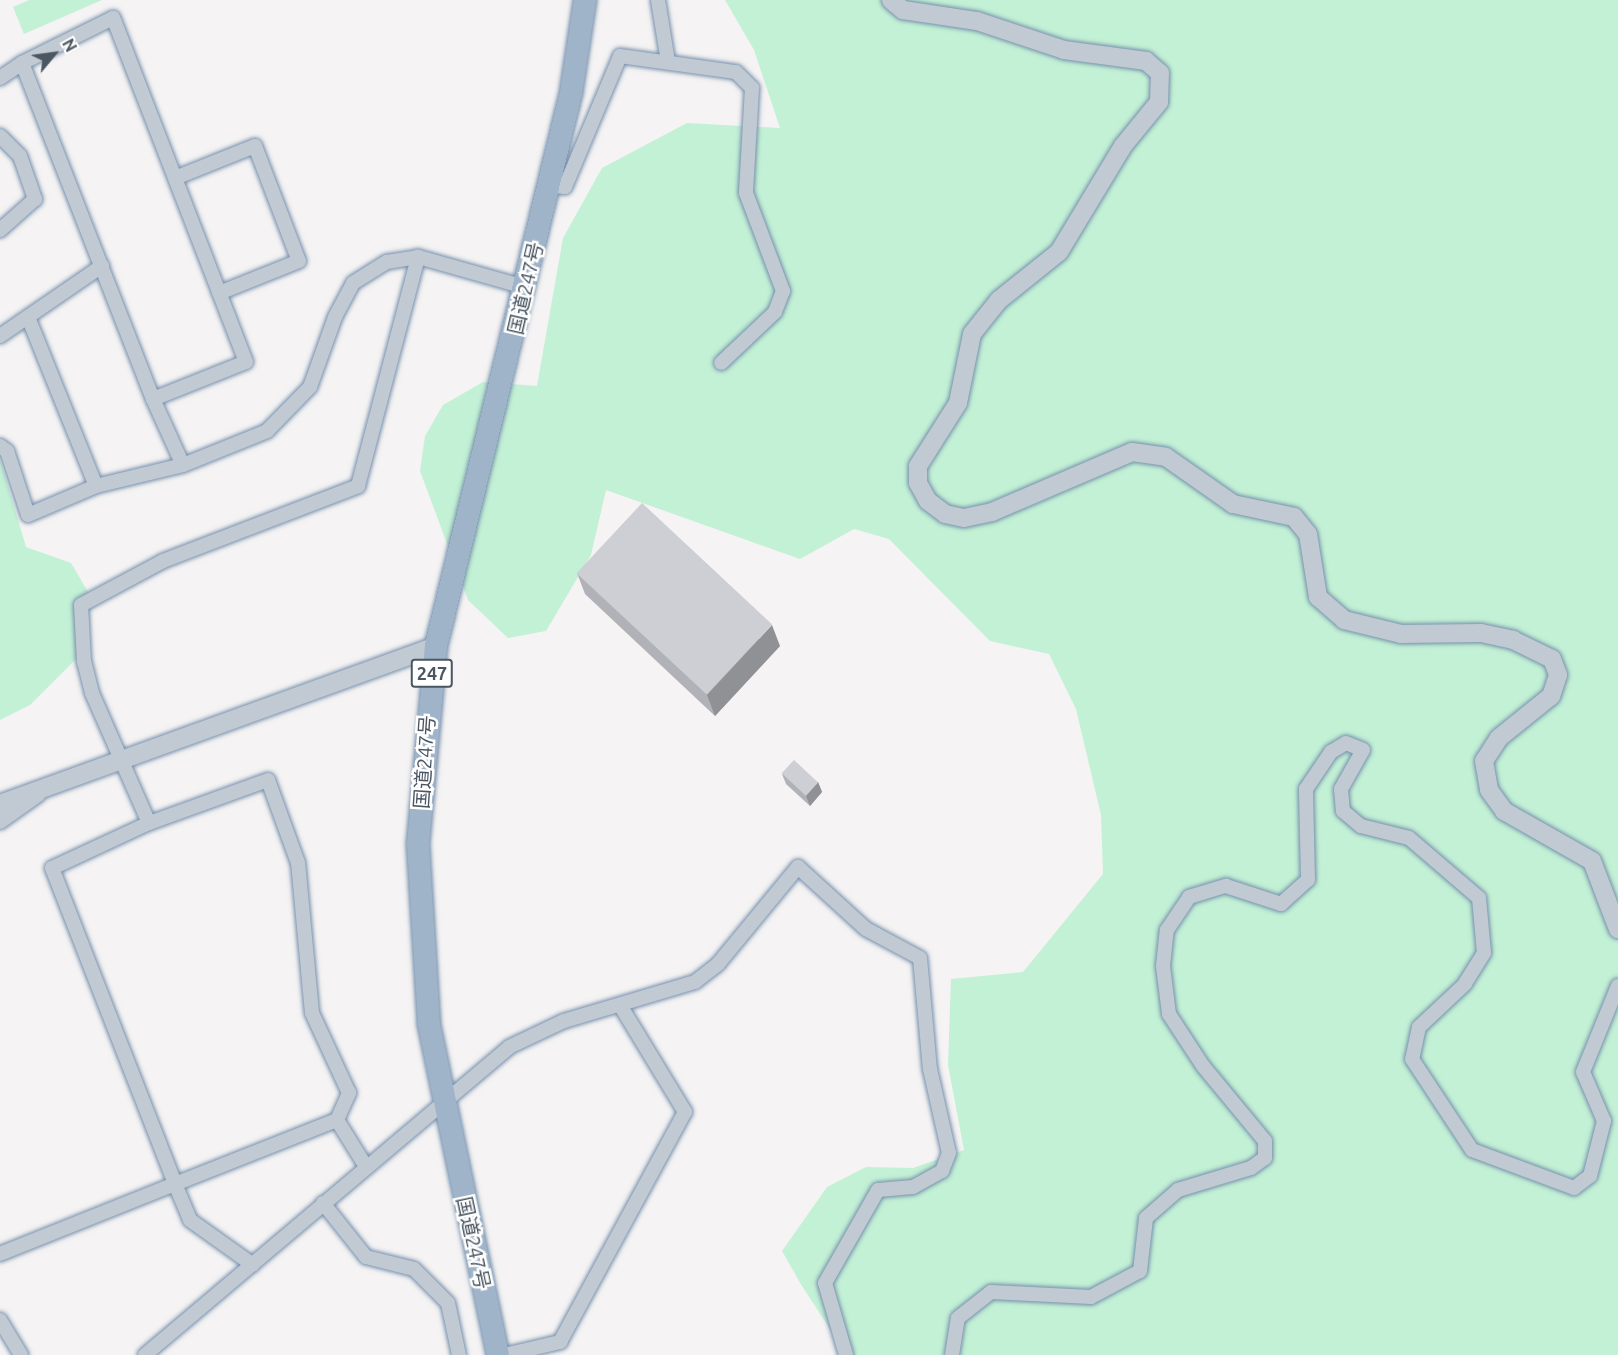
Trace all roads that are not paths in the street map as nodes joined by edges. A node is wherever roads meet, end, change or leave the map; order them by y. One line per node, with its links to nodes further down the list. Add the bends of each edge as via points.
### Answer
1 (585, 0): 9 (highway, 国道247号 / 247, via 571,93)
2 (658, 0): 4 (street)
3 (891, 0): 29 (street, via 903,10 977,21 1064,50 1146,61 1160,73 1159,102 1124,146 1059,252 999,300 972,334 958,402 918,466 918,483 928,501 945,514 964,518 992,512 1132,452 1166,457 1233,504 1294,517 1308,534 1318,597 1344,620 1401,634 1481,633 1513,640 1552,659 1558,675 1551,696 1499,738 1484,761 1489,790 1504,811 1592,861)
4 (668, 62): 9 (street, via 620,56 565,187); 17 (street, via 736,72 752,88 746,193 783,291 775,312)
5 (22, 63): 6 (street); 8 (street, via 113,18); 12 (street)
6 (0, 78)
7 (0, 136): 10 (street, via 20,156 35,200)
8 (175, 178): 14 (street); 14 (street, via 255,146 299,261)
9 (549, 185): 13 (highway, 国道247号 / 247)
10 (0, 230)
11 (418, 256): 13 (street); 20 (street, via 387,262 353,283 310,387 267,431); 23 (street, via 358,486 163,561 81,605 84,662 92,693)
12 (102, 266): 15 (street); 18 (street)
13 (525, 286): 22 (highway, 国道247号 / 247)
14 (219, 292): 18 (street, via 246,362)
15 (28, 317): 16 (street); 21 (street)
16 (0, 336)
17 (721, 363)
18 (153, 399): 20 (street)
19 (0, 446): 21 (street, via 7,451 28,515)
20 (183, 465): 21 (street)
21 (96, 486)
22 (436, 646): 23 (street); 32 (highway, 国道247号 / 247, via 418,844 421,956)
23 (124, 762): 24 (street); 28 (street)
24 (56, 783): 25 (street); 26 (street); 27 (street)
25 (0, 794)
26 (0, 804)
27 (0, 822)
28 (149, 823): 33 (street, via 268,780 298,863 312,1013 349,1093); 35 (street, via 52,868)
29 (1618, 929)
30 (1618, 986): 46 (street, via 1583,1072 1604,1120 1590,1176 1574,1188 1472,1150 1412,1059 1419,1027 1465,984 1484,953 1479,898 1409,838 1361,826 1343,811 1341,789 1363,750 1346,743 1331,752 1306,789 1308,880 1281,904 1226,886 1189,897 1167,930 1163,966 1169,1014 1203,1066 1265,1141 1265,1158 1251,1168 1178,1190 1146,1218 1140,1271 1091,1297 991,1292 958,1318)
31 (620, 1005): 32 (street, via 564,1021 509,1047); 44 (street, via 685,1112 560,1342); 45 (street, via 695,982 718,964 798,867 866,929 920,958 930,1070 949,1153 942,1170 913,1187 878,1190 825,1283)
32 (445, 1104): 34 (street); 43 (highway, 国道247号 / 247)
33 (337, 1120): 34 (street); 35 (street)
34 (365, 1165): 36 (street)
35 (175, 1184): 37 (street); 38 (street, via 190,1220)
36 (322, 1203): 38 (street); 42 (street, via 366,1257 414,1269 448,1303)
37 (0, 1254)
38 (253, 1265): 41 (street)
39 (0, 1320): 40 (street)
40 (21, 1355)
41 (145, 1355)
42 (459, 1355)
43 (498, 1355)
44 (505, 1355)
45 (846, 1355)
46 (952, 1355)

